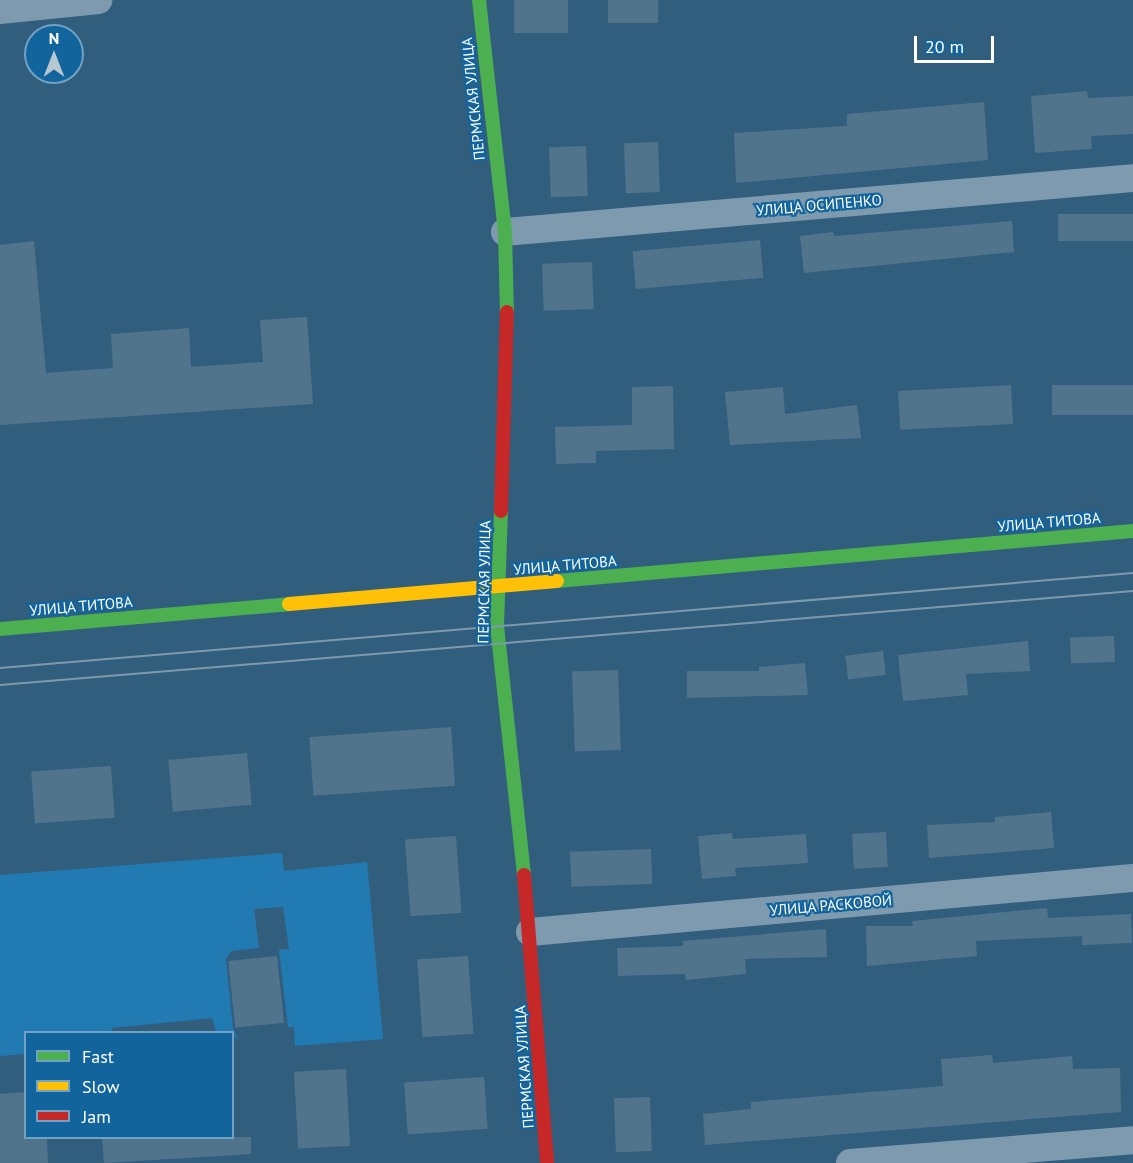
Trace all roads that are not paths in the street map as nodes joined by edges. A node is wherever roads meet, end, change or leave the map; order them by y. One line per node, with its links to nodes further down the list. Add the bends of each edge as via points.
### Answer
1 (98, 0): 3 (street)
2 (479, 0): 5 (street, ПЕРМСКАЯ УЛИЦА)
3 (0, 10)
4 (1133, 178): 5 (street, УЛИЦА ОСИПЕНКО)
5 (505, 232): 7 (street, ПЕРМСКАЯ УЛИЦА, via 508,337)
6 (1133, 531): 7 (street, УЛИЦА ТИТОВА)
7 (500, 587): 8 (street, УЛИЦА ТИТОВА); 10 (street, ПЕРМСКАЯ УЛИЦА, via 498,644)
8 (0, 629)
9 (1133, 878): 10 (street, УЛИЦА РАСКОВОЙ)
10 (530, 932): 12 (street, ПЕРМСКАЯ УЛИЦА)
11 (1133, 1140): 13 (street)
12 (547, 1163)
13 (850, 1163)

